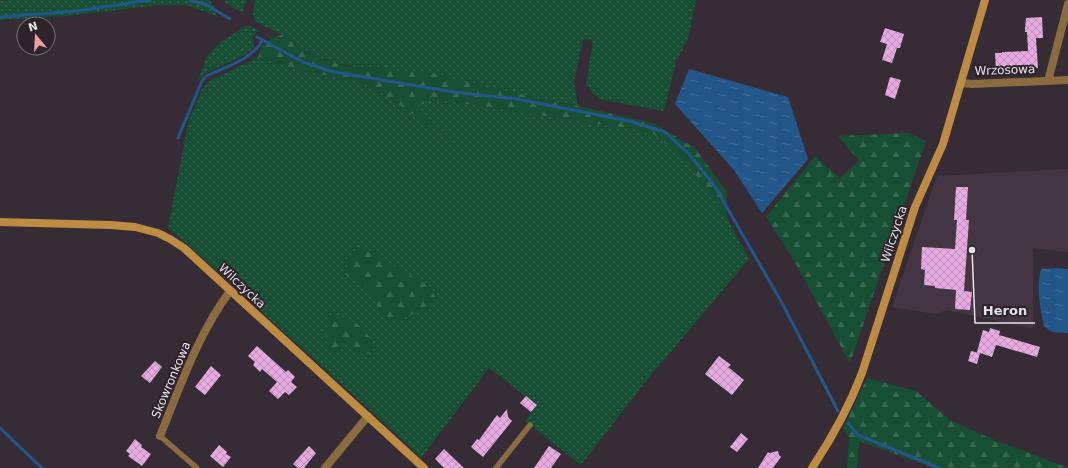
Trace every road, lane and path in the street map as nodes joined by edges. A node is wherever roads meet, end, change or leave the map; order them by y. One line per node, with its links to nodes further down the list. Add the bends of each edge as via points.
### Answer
1 (985, 0): 5 (street, Wilczycka)
2 (1068, 4): 4 (street, Wrzosowa)
3 (1068, 80): 4 (street, Wrzosowa)
4 (1048, 81): 5 (street, Wrzosowa)
5 (962, 83): 15 (street, Wilczycka, via 943,144 915,207 852,399)
6 (0, 222): 7 (street, Wilczycka, via 111,225 146,229 184,248)
7 (230, 291): 8 (street, Wilczycka); 10 (street, Skowronkowa, via 203,336)
8 (368, 416): 12 (street); 13 (street, Wilczycka)
9 (530, 425): 14 (lane)
10 (160, 436): 11 (lane, Skowronkowa)
11 (197, 468)
12 (325, 468)
13 (424, 468)
14 (496, 468)
15 (812, 468)

